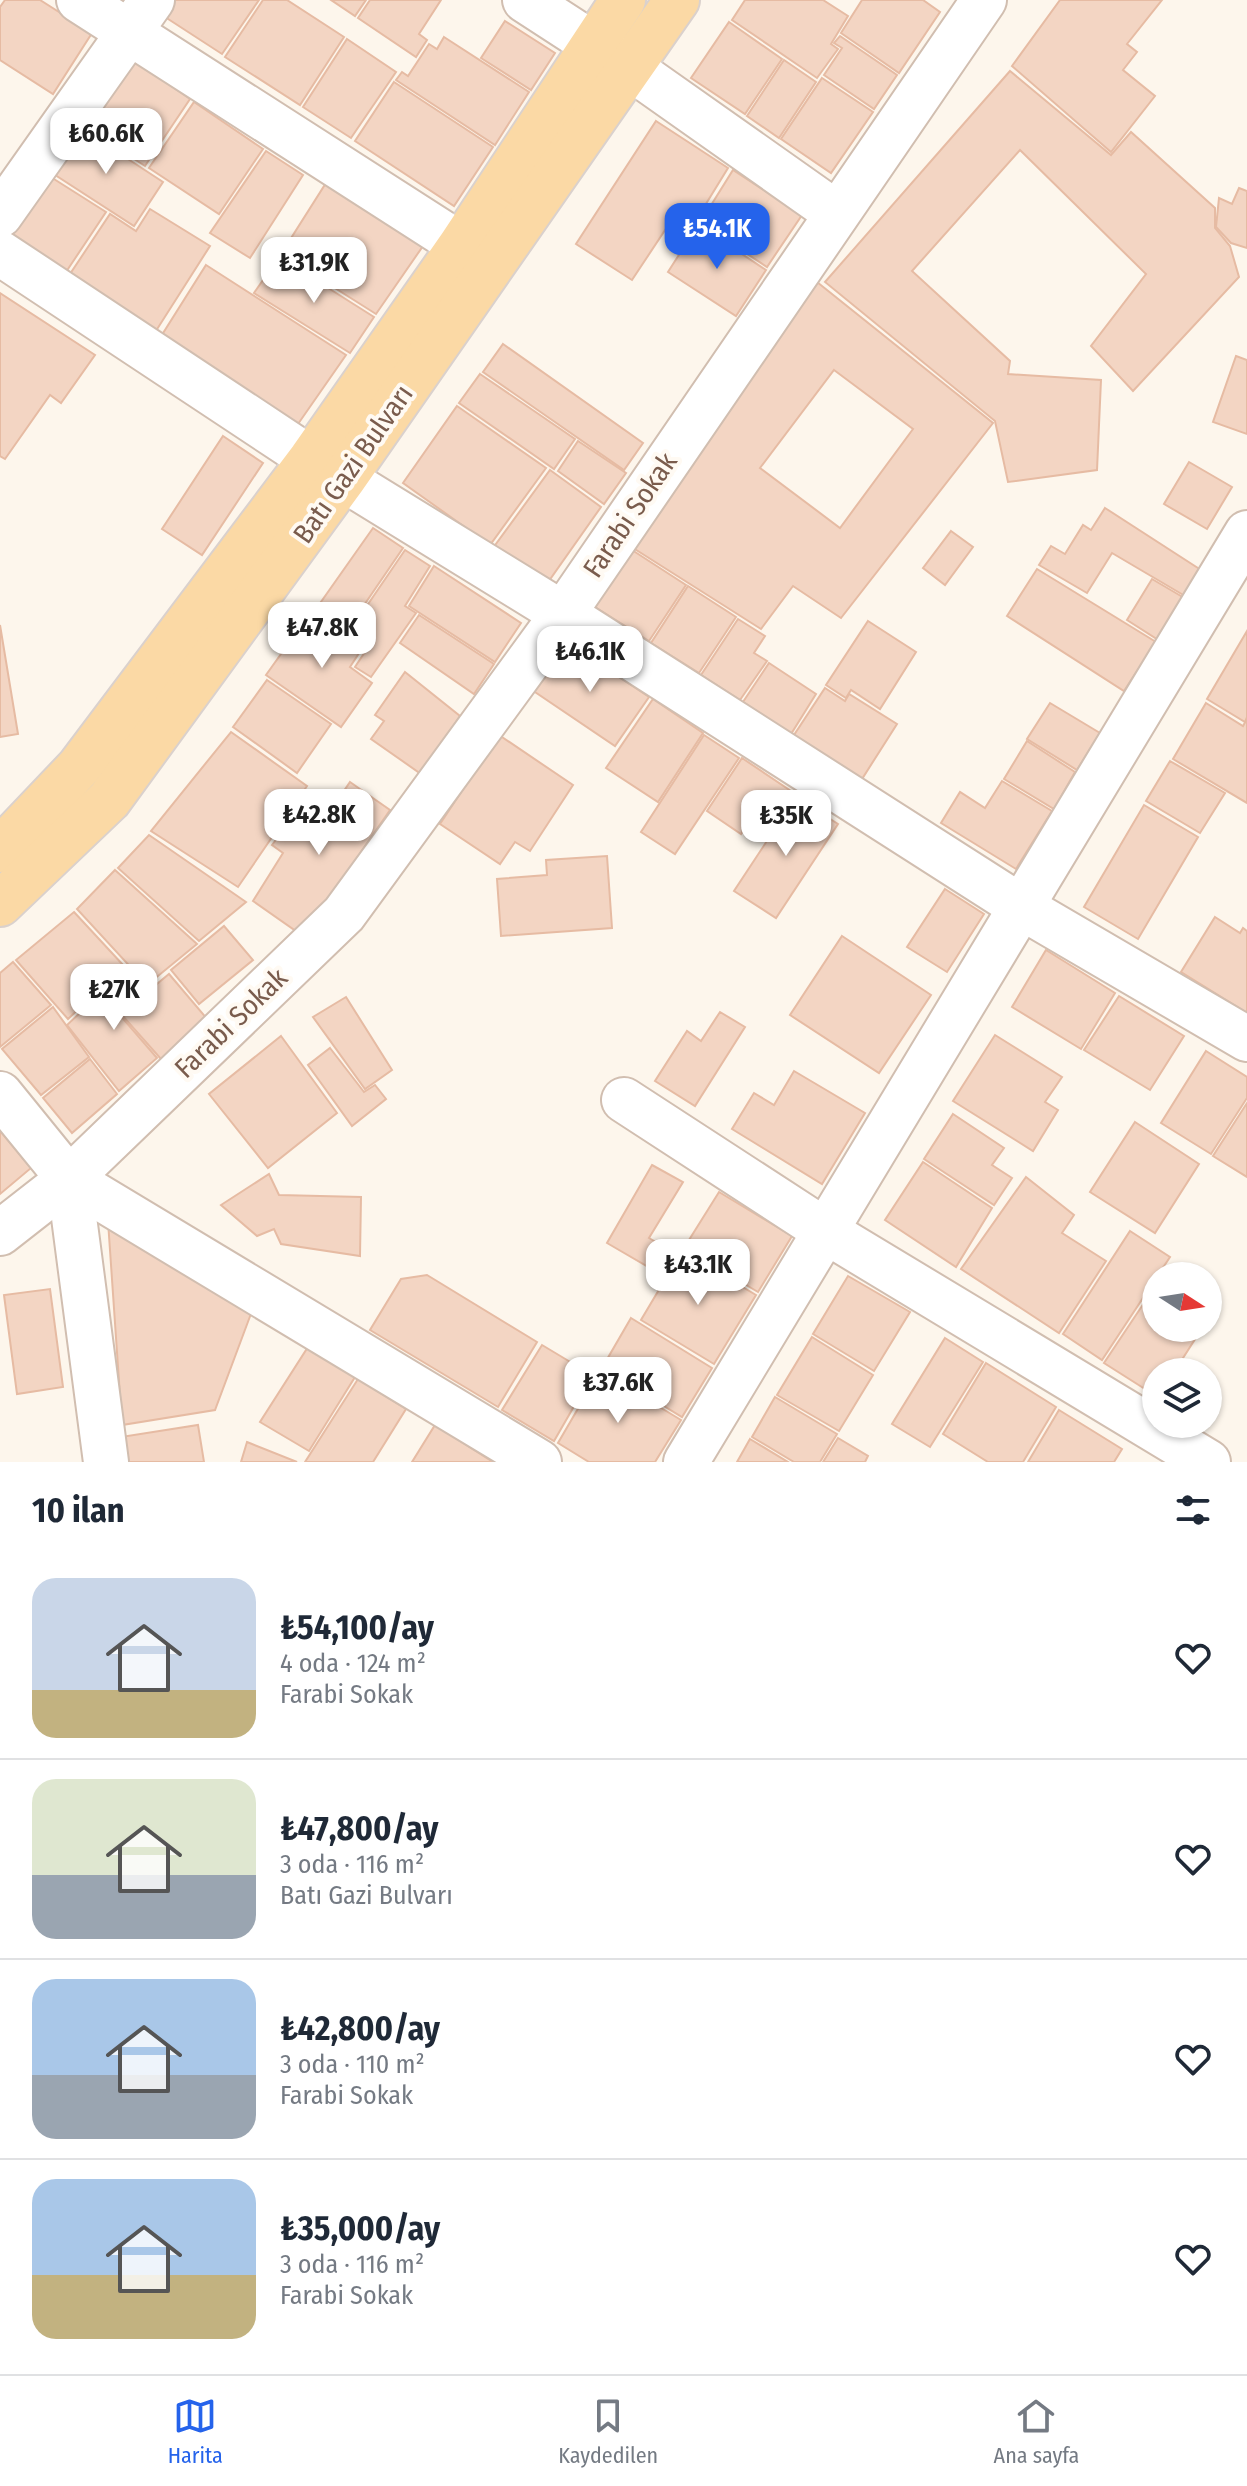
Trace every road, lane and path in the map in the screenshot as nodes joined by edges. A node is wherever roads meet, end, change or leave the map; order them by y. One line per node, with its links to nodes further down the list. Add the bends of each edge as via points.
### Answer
1 (79, 0): 6 (street)
2 (525, 0): 7 (street)
3 (623, 0): 7 (main road, Batı Gazi Bulvarı)
4 (677, 0): 8 (main road, Batı Gazi Bulvarı)
5 (984, 0): 9 (street, Farabi Sokak)
6 (141, 16): 10 (street); 11 (street)
7 (591, 45): 8 (street); 11 (main road, Batı Gazi Bulvarı)
8 (630, 69): 9 (street); 13 (main road, Batı Gazi Bulvarı)
9 (836, 213): 15 (street, Farabi Sokak)
10 (0, 215)
11 (461, 245): 13 (main road, Batı Gazi Bulvarı)
12 (0, 253): 13 (street)
13 (327, 469): 15 (street); 16 (main road, Batı Gazi Bulvarı, via 79,767); 17 (main road, Batı Gazi Bulvarı, via 109,800)
14 (1247, 533): 18 (street)
15 (563, 614): 18 (street); 22 (street, Farabi Sokak, via 344,914)
16 (0, 850)
17 (0, 904)
18 (1023, 908): 19 (street); 23 (street)
19 (1247, 1039)
20 (0, 1094): 22 (street)
21 (624, 1100): 23 (street)
22 (69, 1179): 24 (street, Farabi Sokak); 25 (street); 26 (street)
23 (827, 1232): 27 (street); 28 (street)
24 (0, 1233)
25 (106, 1462)
26 (539, 1462)
27 (686, 1462)
28 (1208, 1462)

